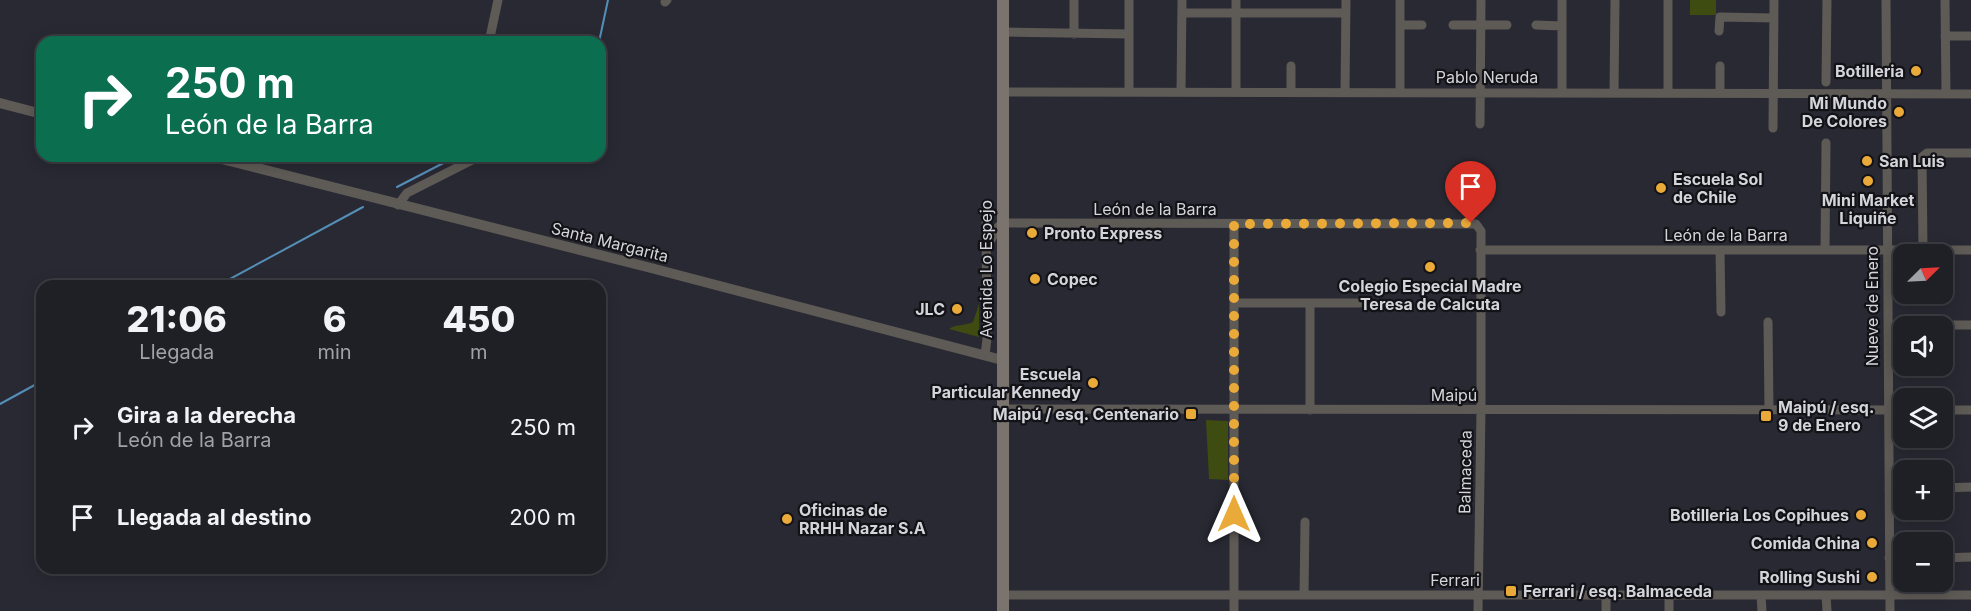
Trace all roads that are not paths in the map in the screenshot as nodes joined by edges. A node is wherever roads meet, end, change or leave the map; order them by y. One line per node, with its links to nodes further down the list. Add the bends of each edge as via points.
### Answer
1 (498, 0): 32 (street)
2 (1003, 0): 29 (main road, Avenida Lo Espejo)
3 (1074, 0): 30 (street)
4 (1129, 0): 31 (street)
5 (1182, 0): 17 (street)
6 (1236, 0): 18 (street)
7 (1346, 0): 19 (street)
8 (1400, 0): 24 (street)
9 (1481, 0): 25 (street)
10 (1562, 0): 27 (street)
11 (1615, 0): 47 (street)
12 (1668, 0): 48 (street)
13 (1774, 0): 20 (street)
14 (1827, 0): 37 (street)
15 (1886, 0): 51 (street, Nueve de Enero)
16 (1945, 0): 33 (street)
17 (1182, 13): 18 (street); 40 (street)
18 (1236, 13): 19 (street); 41 (street)
19 (1346, 13): 43 (street)
20 (1774, 18): 28 (street, via 1720,17); 50 (street)
21 (1422, 25): 24 (street)
22 (1453, 25): 25 (street)
23 (1536, 25): 27 (street)
24 (1400, 26): 44 (street)
25 (1481, 26): 26 (street); 45 (street)
26 (1507, 26)
27 (1562, 26): 46 (street)
28 (1719, 31)
29 (1003, 32): 30 (street); 38 (main road, Avenida Lo Espejo)
30 (1074, 34): 31 (street)
31 (1129, 34): 39 (street)
32 (490, 36)
33 (1945, 36): 34 (street); 52 (street)
34 (1971, 36)
35 (1291, 66): 42 (street)
36 (1720, 66): 49 (street)
37 (1826, 82)
38 (1003, 92): 39 (street, Pablo Neruda); 64 (main road, Avenida Lo Espejo)
39 (1128, 92): 40 (street, Pablo Neruda)
40 (1181, 92): 41 (street, Pablo Neruda)
41 (1236, 92): 42 (street, Pablo Neruda)
42 (1291, 92): 43 (street, Pablo Neruda)
43 (1345, 92): 44 (street, Pablo Neruda)
44 (1400, 92): 45 (street, Pablo Neruda)
45 (1480, 92): 46 (street, Pablo Neruda); 56 (street)
46 (1562, 92): 47 (street, Pablo Neruda)
47 (1614, 93): 48 (street, Pablo Neruda)
48 (1668, 93): 49 (street, Pablo Neruda)
49 (1720, 93): 50 (street, Pablo Neruda)
50 (1773, 93): 51 (street, Pablo Neruda); 57 (street)
51 (1886, 94): 52 (street, Pablo Neruda); 74 (street, Nueve de Enero)
52 (1946, 94): 53 (street, Pablo Neruda)
53 (1971, 94)
54 (0, 103): 55 (street)
55 (36, 112)
56 (1480, 124)
57 (1773, 128)
58 (1826, 143): 73 (street)
59 (1971, 153): 67 (street, via 1928,153 1922,157)
60 (233, 162): 62 (street, Santa Margarita)
61 (462, 162): 62 (street, via 407,193)
62 (398, 205): 83 (street, Santa Margarita)
63 (986, 223): 68 (street, Avenida Lo Espejo)
64 (1003, 223): 65 (street, León de la Barra); 68 (street); 84 (main road, Avenida Lo Espejo)
65 (1234, 224): 66 (street, León de la Barra); 76 (street)
66 (1479, 226): 71 (street, Balmaceda)
67 (1923, 244)
68 (987, 248): 83 (street, Avenida Lo Espejo)
69 (1953, 249): 70 (street, León de la Barra)
70 (1971, 249)
71 (1480, 250): 72 (street, León de la Barra); 88 (street, Balmaceda)
72 (1720, 250): 73 (street, León de la Barra); 79 (street)
73 (1826, 250): 74 (street, León de la Barra)
74 (1887, 250): 75 (street, León de la Barra); 81 (street, Nueve de Enero)
75 (1893, 250)
76 (1234, 303): 77 (street); 86 (street)
77 (1310, 303): 78 (street); 87 (street)
78 (1360, 303)
79 (1721, 312)
80 (1768, 322): 89 (street)
81 (1888, 325): 82 (street); 90 (street, Nueve de Enero)
82 (1971, 325)
83 (985, 355): 84 (street, Santa Margarita)
84 (1002, 360): 85 (main road, Avenida Lo Espejo)
85 (1004, 409): 86 (street, Maipú); 103 (main road, Avenida Lo Espejo)
86 (1234, 410): 87 (street, Maipú); 104 (street)
87 (1310, 410): 88 (street, Maipú)
88 (1481, 410): 89 (street, Maipú); 106 (street, Balmaceda)
89 (1769, 410): 90 (street, Maipú)
90 (1888, 410): 91 (street, Maipú); 96 (street, Nueve de Enero)
91 (1893, 410)
92 (1953, 410): 93 (street)
93 (1971, 410)
94 (1953, 488): 95 (street)
95 (1971, 488)
96 (1889, 489): 97 (street); 100 (street, Nueve de Enero)
97 (1893, 489)
98 (1305, 522): 105 (street)
99 (1971, 557): 102 (street)
100 (1889, 558): 101 (street); 111 (street, Nueve de Enero)
101 (1893, 558)
102 (1953, 558)
103 (1003, 595): 104 (street, Ferrari); 113 (main road, Avenida Lo Espejo)
104 (1234, 595): 105 (street, Ferrari); 114 (street)
105 (1304, 595): 106 (street, Ferrari)
106 (1479, 595): 107 (street, Ferrari); 115 (street, Balmaceda)
107 (1606, 595): 108 (street, Ferrari); 116 (street)
108 (1669, 595): 109 (street, Ferrari); 117 (street)
109 (1761, 595): 110 (street, Ferrari); 118 (street)
110 (1826, 595): 111 (street, Ferrari); 119 (street)
111 (1890, 595): 112 (street, Ferrari); 120 (street, Nueve de Enero)
112 (1971, 595)
113 (1003, 611)
114 (1234, 611)
115 (1478, 611)
116 (1606, 611)
117 (1669, 611)
118 (1762, 611)
119 (1827, 611)
120 (1890, 611)

